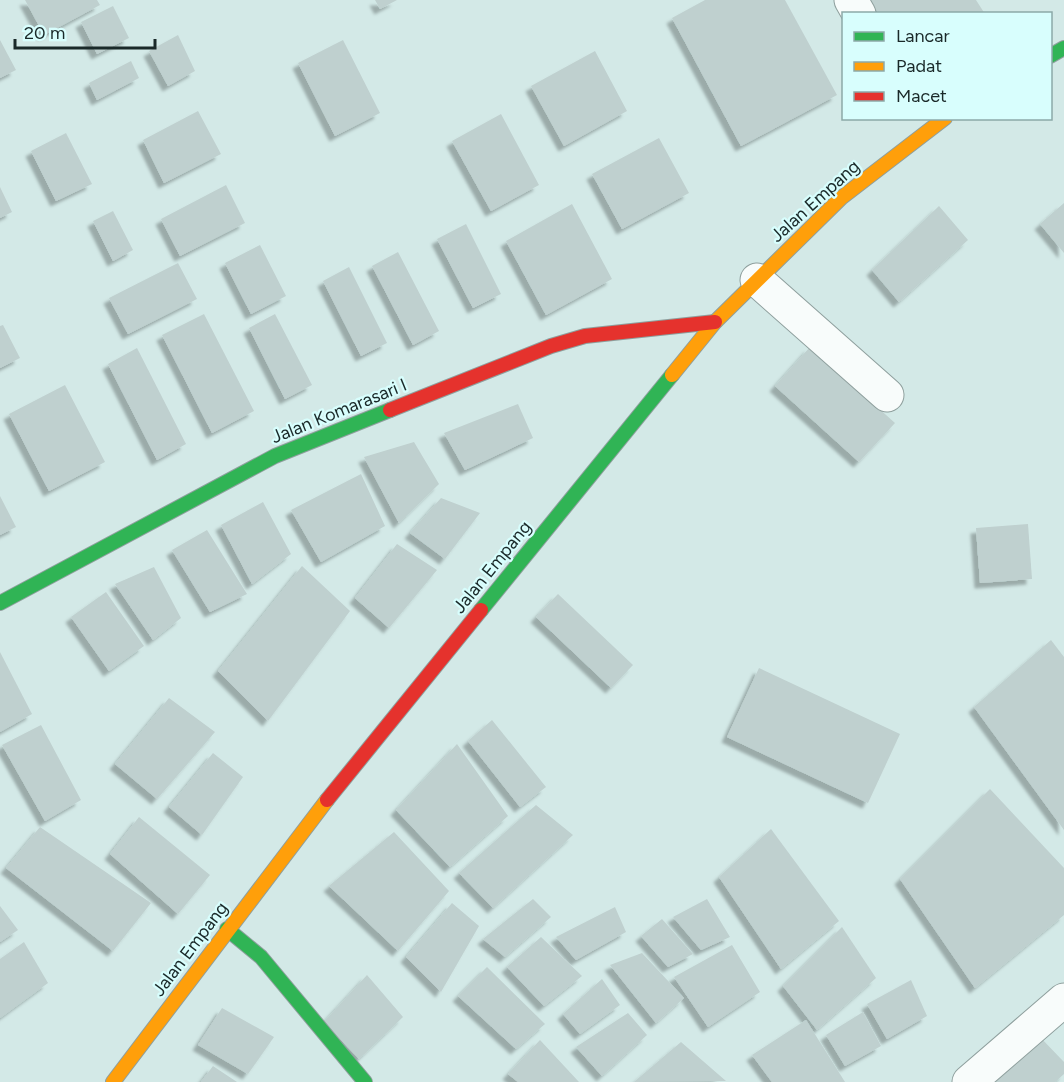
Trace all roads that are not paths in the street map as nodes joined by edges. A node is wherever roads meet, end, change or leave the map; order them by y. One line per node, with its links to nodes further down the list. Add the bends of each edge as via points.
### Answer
1 (933, 122): 2 (main road, Jalan Empang, via 842,198)
2 (757, 280): 3 (main road, Jalan Empang); 4 (street)
3 (715, 322): 5 (main road, Jalan Komarasari I, via 625,330 574,340 304,442); 6 (main road, Jalan Empang, via 340,782)
4 (887, 395)
5 (0, 603)
6 (227, 929): 8 (main road, Jalan Empang); 9 (main road, via 261,957)
7 (1064, 1000): 10 (street)
8 (113, 1082)
9 (365, 1082)
10 (969, 1082)

